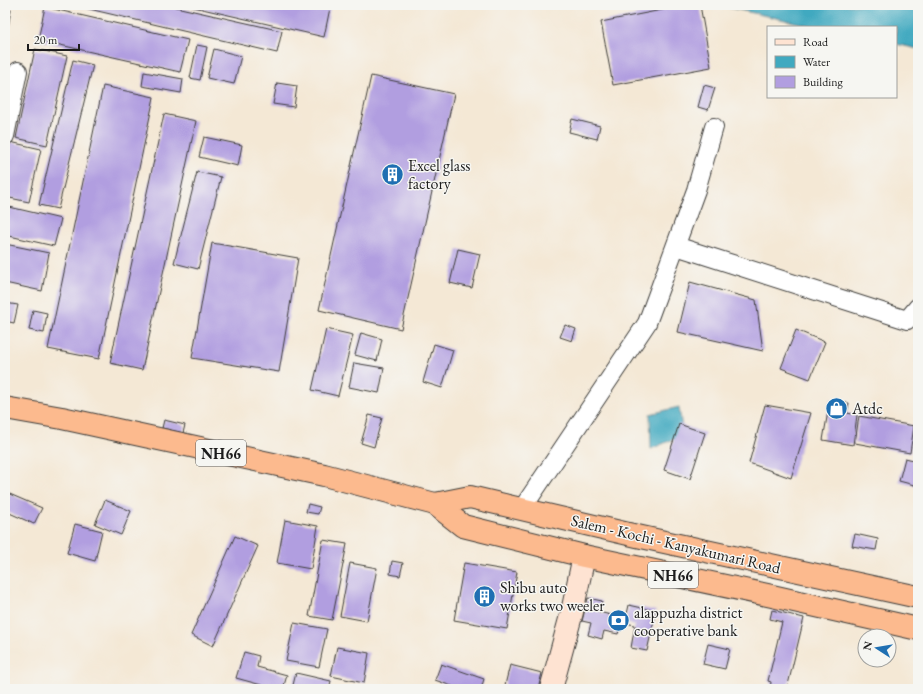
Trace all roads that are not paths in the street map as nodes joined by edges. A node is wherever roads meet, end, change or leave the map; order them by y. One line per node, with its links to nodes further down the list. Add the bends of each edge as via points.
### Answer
1 (18, 71): 3 (street)
2 (714, 127): 4 (street, via 696,190)
3 (5, 136)
4 (676, 246): 5 (street, via 907,320); 8 (street, via 647,323)
5 (918, 307)
6 (5, 408): 7 (highway, Salem - Kochi - Kanyakumari Road / NH66, via 324,475)
7 (435, 504): 8 (highway, Salem - Kochi - Kanyakumari Road / NH66, via 470,497); 9 (highway, Salem - Kochi - Kanyakumari Road / NH66, via 463,526)
8 (522, 509): 10 (highway, Salem - Kochi - Kanyakumari Road / NH66)
9 (584, 556): 11 (highway, Salem - Kochi - Kanyakumari Road / NH66); 12 (street)
10 (918, 597)
11 (918, 629)
12 (551, 689)

